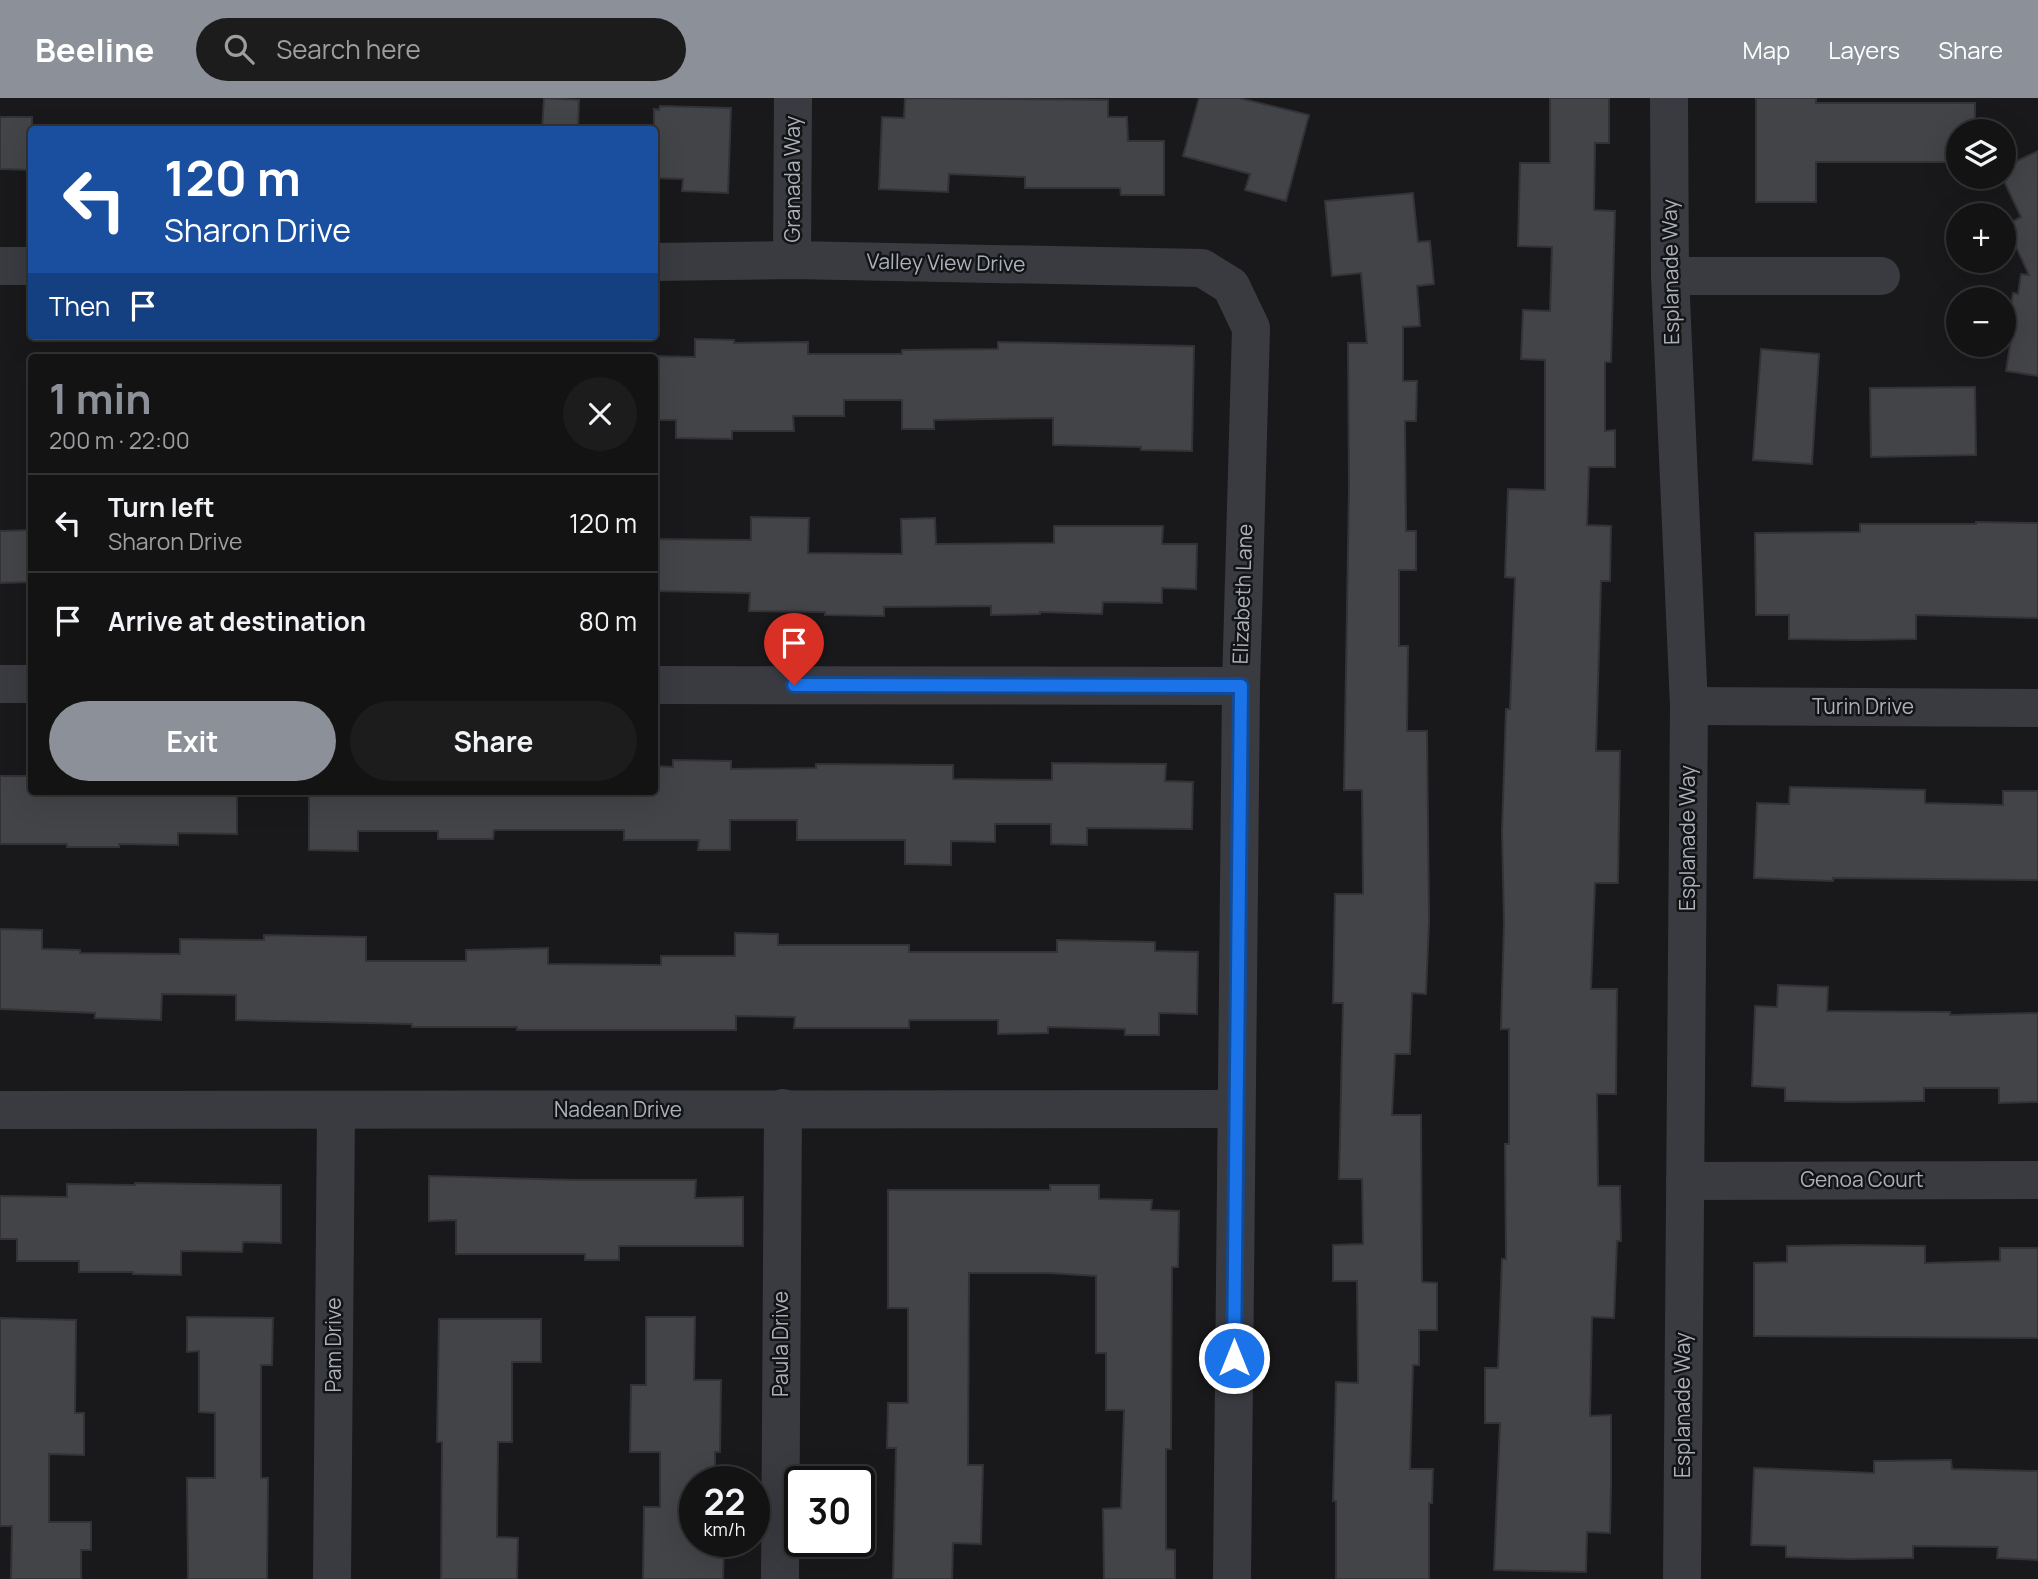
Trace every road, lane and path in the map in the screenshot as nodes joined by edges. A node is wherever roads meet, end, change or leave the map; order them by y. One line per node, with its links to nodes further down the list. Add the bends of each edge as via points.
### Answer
1 (793, 98): 4 (street, Granada Way)
2 (1669, 98): 7 (street, Esplanade Way)
3 (658, 261): 4 (street, Valley View Drive)
4 (792, 261): 9 (street, Valley View Drive, via 1202,268)
5 (0, 266): 6 (street)
6 (28, 266)
7 (1670, 276): 8 (street); 14 (street, Esplanade Way)
8 (1881, 276)
9 (1231, 286): 13 (street, Elizabeth Lane, via 1251,328)
10 (0, 684): 11 (street)
11 (28, 684)
12 (658, 685): 13 (street)
13 (1241, 686): 17 (street, Elizabeth Lane)
14 (1689, 706): 15 (street, Turin Drive); 21 (street, Esplanade Way)
15 (2038, 708)
16 (783, 1108): 17 (street, Nadean Drive); 19 (street, Nadean Drive); 23 (street, Paula Drive)
17 (1236, 1109): 24 (street, Elizabeth Lane)
18 (0, 1110): 19 (street, Nadean Drive)
19 (336, 1111): 22 (street, Pam Drive)
20 (2038, 1180): 21 (street, Genoa Court)
21 (1685, 1181): 25 (street, Esplanade Way)
22 (332, 1579)
23 (780, 1579)
24 (1232, 1579)
25 (1682, 1579)

